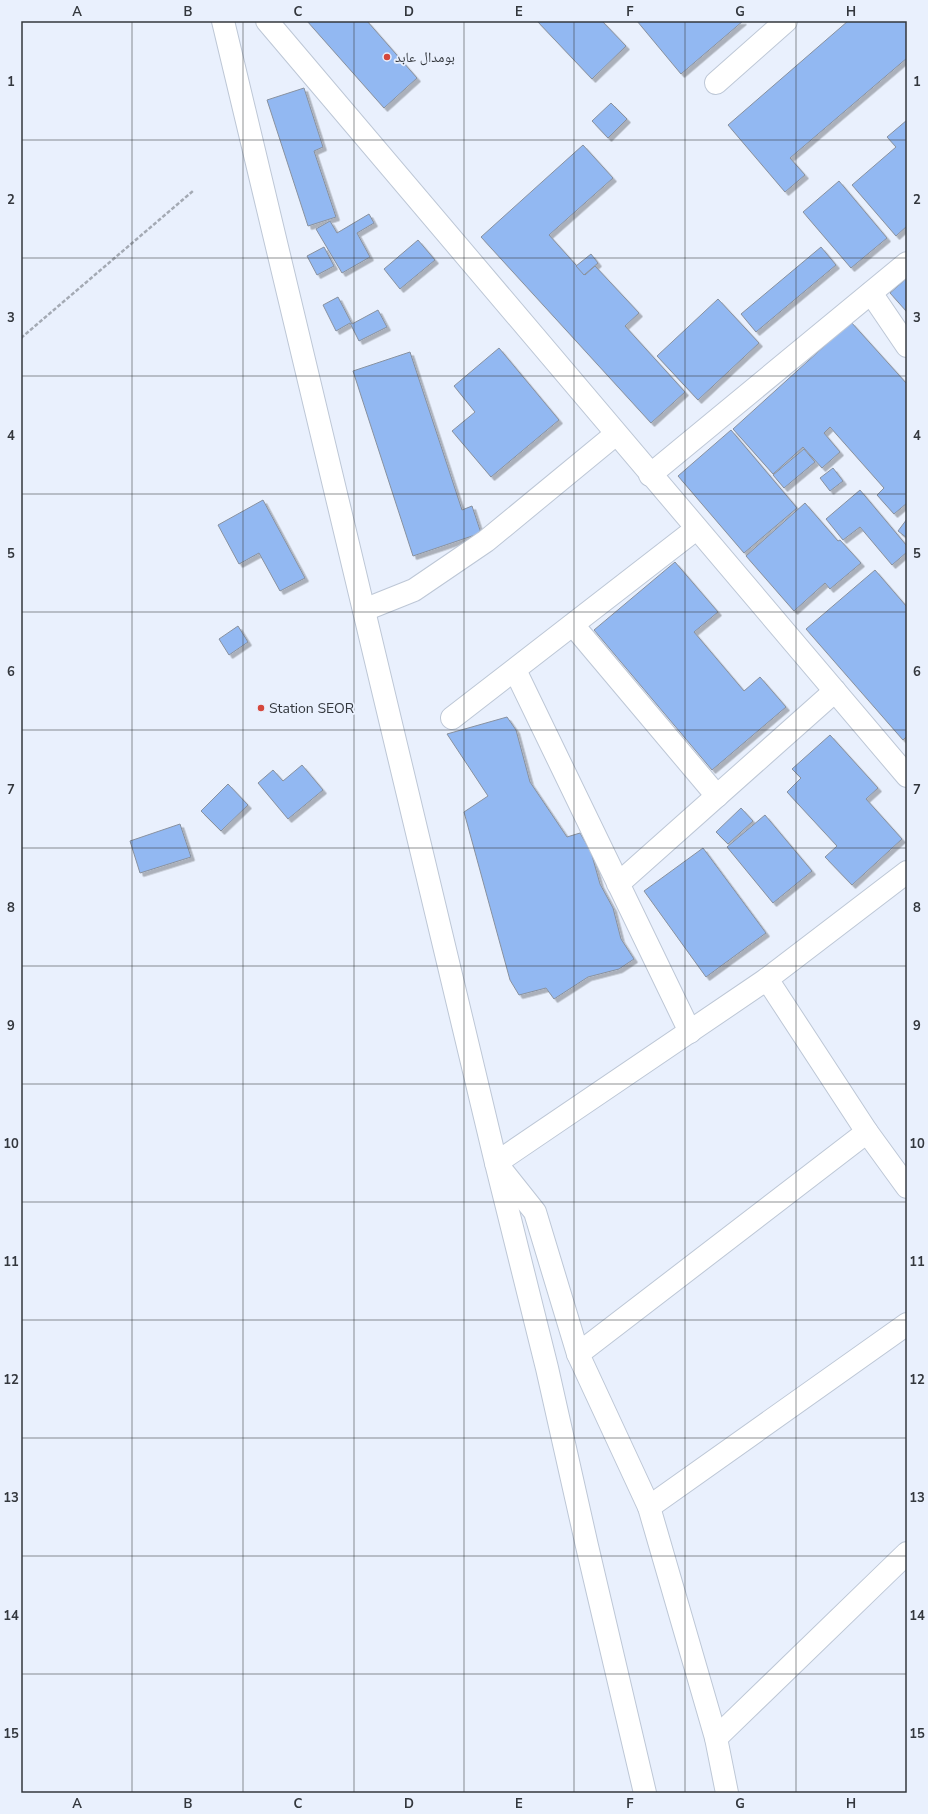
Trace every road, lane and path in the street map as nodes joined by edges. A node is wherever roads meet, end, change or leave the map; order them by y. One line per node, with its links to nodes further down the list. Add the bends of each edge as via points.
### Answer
1 (223, 21): 13 (street)
2 (268, 21): 10 (street)
3 (786, 21): 4 (street)
4 (716, 83)
5 (193, 191): 8 (path)
6 (907, 263): 7 (street)
7 (871, 293): 9 (street); 11 (street)
8 (21, 338)
9 (907, 346)
10 (616, 434): 11 (street); 13 (street, via 486,541 414,590)
11 (650, 475): 12 (street)
12 (696, 529): 14 (street); 16 (street)
13 (364, 610): 25 (street)
14 (573, 625): 15 (street); 19 (street)
15 (515, 670): 17 (street); 21 (street)
16 (835, 691): 18 (street); 19 (street)
17 (452, 718)
18 (907, 776)
19 (717, 796): 21 (street)
20 (907, 872): 22 (street)
21 (618, 884): 23 (street)
22 (767, 979): 23 (street); 24 (street)
23 (690, 1032): 25 (street)
24 (867, 1132): 26 (street); 28 (street)
25 (496, 1163): 28 (street, via 535,1212); 32 (street, via 547,1368)
26 (907, 1188)
27 (907, 1324): 29 (street)
28 (578, 1354): 29 (street)
29 (649, 1507): 31 (street)
30 (907, 1553): 31 (street)
31 (716, 1738): 33 (street)
32 (645, 1793)
33 (727, 1793)

